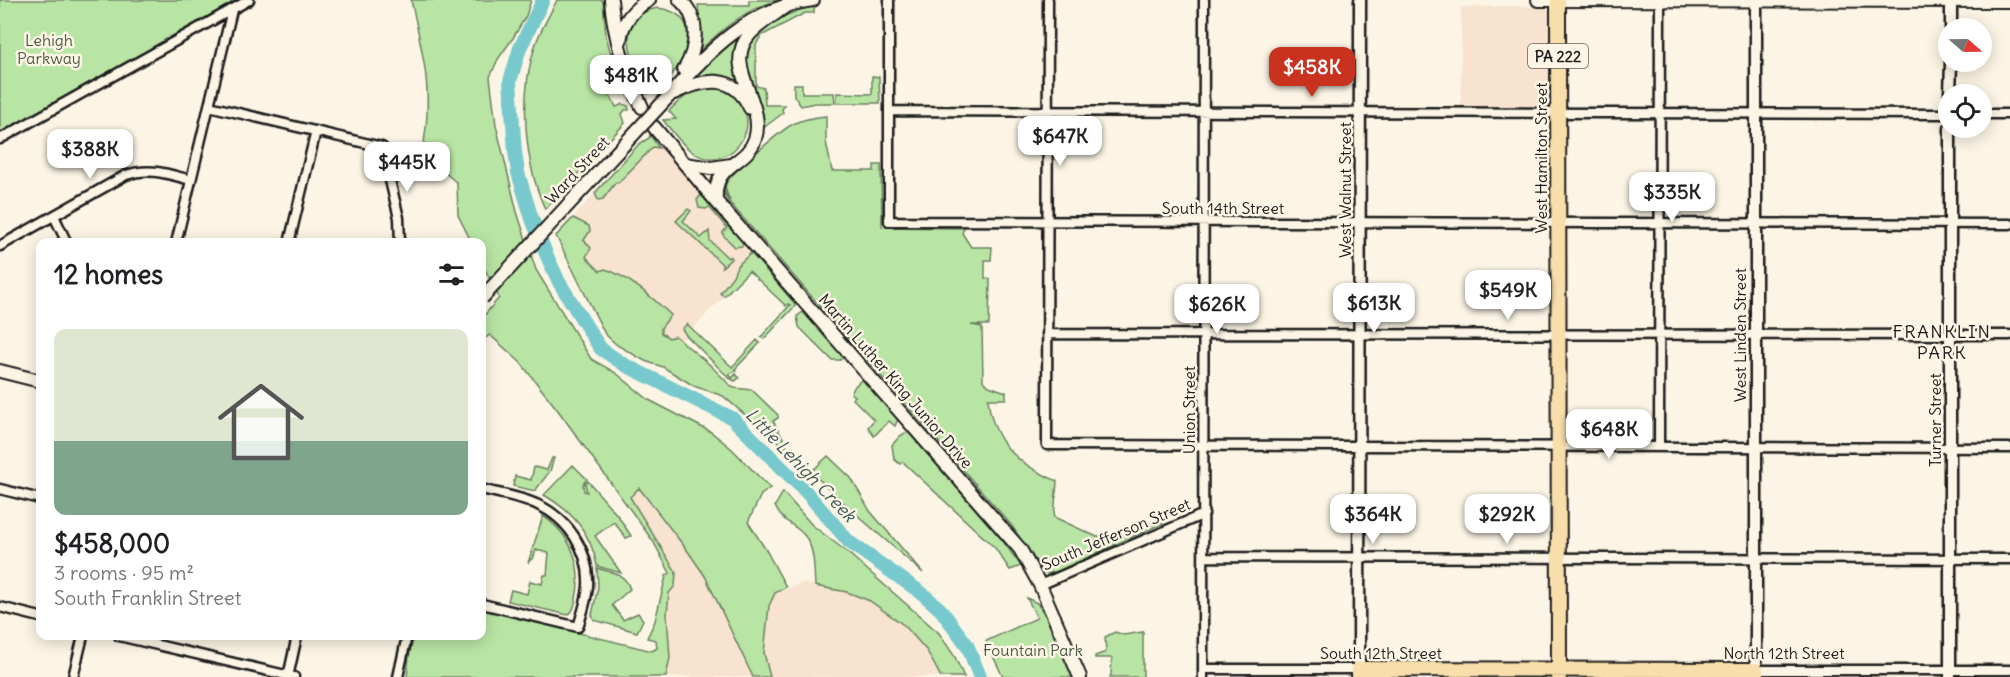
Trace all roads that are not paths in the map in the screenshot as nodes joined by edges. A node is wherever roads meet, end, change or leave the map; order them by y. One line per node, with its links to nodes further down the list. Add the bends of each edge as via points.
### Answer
1 (249, 0): 18 (street)
2 (612, 0): 21 (main road)
3 (649, 0): 21 (main road, via 627,20 620,36)
4 (680, 0): 20 (main road)
5 (689, 0): 20 (main road)
6 (810, 0): 17 (main road)
7 (889, 0): 25 (street)
8 (1048, 0): 26 (street)
9 (1204, 0): 27 (street, Union Street)
10 (1360, 0): 28 (street, West Walnut Street)
11 (1538, 0): 12 (main road)
12 (1558, 0): 13 (main road); 29 (main road, West Hamilton Street / PA 222)
13 (1660, 0): 14 (main road); 30 (street)
14 (1756, 0): 15 (main road); 31 (street, West Linden Street)
15 (1951, 1): 16 (main road); 19 (street)
16 (2010, 1)
17 (786, 6): 22 (main road, Ward Street, via 730,34); 39 (main road, via 750,34 742,48 741,69 758,121)
18 (232, 10): 23 (street); 38 (street)
19 (1951, 18)
20 (692, 21): 22 (main road, via 693,54)
21 (621, 55): 24 (main road)
22 (666, 95): 39 (main road, via 700,82 717,81 734,88 747,103 753,120); 58 (main road, Ward Street, bridge)
23 (209, 106): 36 (street); 42 (street)
24 (642, 107)
25 (889, 111): 26 (street); 45 (street, South 14th Street, via 889,221)
26 (1047, 111): 27 (street); 45 (street)
27 (1204, 111): 28 (street); 46 (street, Union Street)
28 (1360, 112): 29 (street); 47 (street, West Walnut Street)
29 (1558, 112): 30 (street); 48 (main road, West Hamilton Street / PA 222)
30 (1659, 112): 31 (street); 49 (street)
31 (1756, 113): 32 (street); 50 (street, West Linden Street)
32 (1938, 114)
33 (1992, 114): 34 (street)
34 (2010, 114)
35 (654, 127): 40 (main road, Martin Luther King Junior Drive)
36 (316, 131): 55 (street); 56 (street, via 382,147 399,218)
37 (1950, 138): 51 (street, Turner Street)
38 (0, 139)
39 (748, 151): 41 (main road)
40 (685, 164): 41 (main road, via 711,168); 43 (main road, Martin Luther King Junior Drive)
41 (732, 165): 43 (main road, via 719,179)
42 (191, 180): 44 (street, via 159,171 136,172); 54 (street)
43 (716, 201): 86 (main road, Martin Luther King Junior Drive, via 1009,535)
44 (54, 216): 53 (street); 57 (street)
45 (1047, 222): 46 (street, South 14th Street); 59 (street)
46 (1204, 223): 47 (street, South 14th Street); 60 (street, Union Street)
47 (1360, 223): 48 (street, South 14th Street); 62 (street, West Walnut Street)
48 (1558, 224): 49 (street, South 14th Street); 61 (main road, West Hamilton Street / PA 222)
49 (1659, 224): 50 (street, South 14th Street); 63 (street)
50 (1755, 224): 51 (street, South 14th Street); 64 (street, West Linden Street)
51 (1950, 224): 52 (street, South 14th Street); 66 (street, Turner Street)
52 (2010, 224)
53 (65, 238)
54 (177, 238)
55 (290, 238)
56 (400, 238)
57 (0, 246)
58 (486, 294)
59 (1047, 334): 60 (street); 69 (street, via 1047,445)
60 (1204, 334): 62 (street); 69 (street, Union Street)
61 (1558, 334): 62 (street); 63 (street); 71 (main road, West Hamilton Street / PA 222)
62 (1359, 335): 70 (street, West Walnut Street)
63 (1659, 335): 64 (street); 72 (street)
64 (1755, 335): 66 (street); 73 (street, West Linden Street)
65 (2010, 335): 66 (street)
66 (1950, 336): 74 (street, Turner Street)
67 (0, 371): 68 (main road)
68 (36, 380)
69 (1204, 446): 70 (street); 79 (street, Union Street)
70 (1359, 446): 71 (street); 81 (street, West Walnut Street)
71 (1558, 446): 72 (street); 82 (main road, West Hamilton Street / PA 222)
72 (1659, 446): 73 (street)
73 (1756, 447): 74 (street); 83 (street, West Linden Street)
74 (1950, 447): 75 (street); 84 (street, Turner Street)
75 (2010, 448)
76 (0, 489): 78 (street)
77 (486, 490): 87 (street, via 538,504 558,518 581,548 587,573 586,598 578,627)
78 (36, 498)
79 (1204, 514): 80 (street, Union Street); 86 (street, South Jefferson Street)
80 (1204, 557): 81 (street); 95 (street, Union Street)
81 (1359, 558): 82 (street); 97 (street, West Walnut Street)
82 (1558, 558): 83 (street); 98 (main road, West Hamilton Street / PA 222)
83 (1755, 558): 84 (street); 100 (street, West Linden Street)
84 (1950, 559): 85 (street); 102 (street, Turner Street)
85 (2010, 559)
86 (1040, 585): 106 (main road, Martin Luther King Junior Drive)
87 (486, 605)
88 (0, 608): 89 (street)
89 (36, 616)
90 (82, 640): 104 (street)
91 (136, 640): 103 (street)
92 (296, 640): 103 (street)
93 (407, 640): 105 (street)
94 (2010, 670): 102 (street, North 12th Street)
95 (1203, 673): 96 (street, South 12th Street)
96 (1269, 673): 97 (street, South 12th Street)
97 (1359, 673): 98 (main road, South 12th Street)
98 (1559, 673): 99 (main road, North 12th Street)
99 (1650, 673): 100 (main road, North 12th Street)
100 (1756, 673): 101 (street, North 12th Street)
101 (1853, 674): 102 (street, North 12th Street)
102 (1950, 674)
103 (290, 676)
104 (73, 677)
105 (398, 677)
106 (1080, 677)

